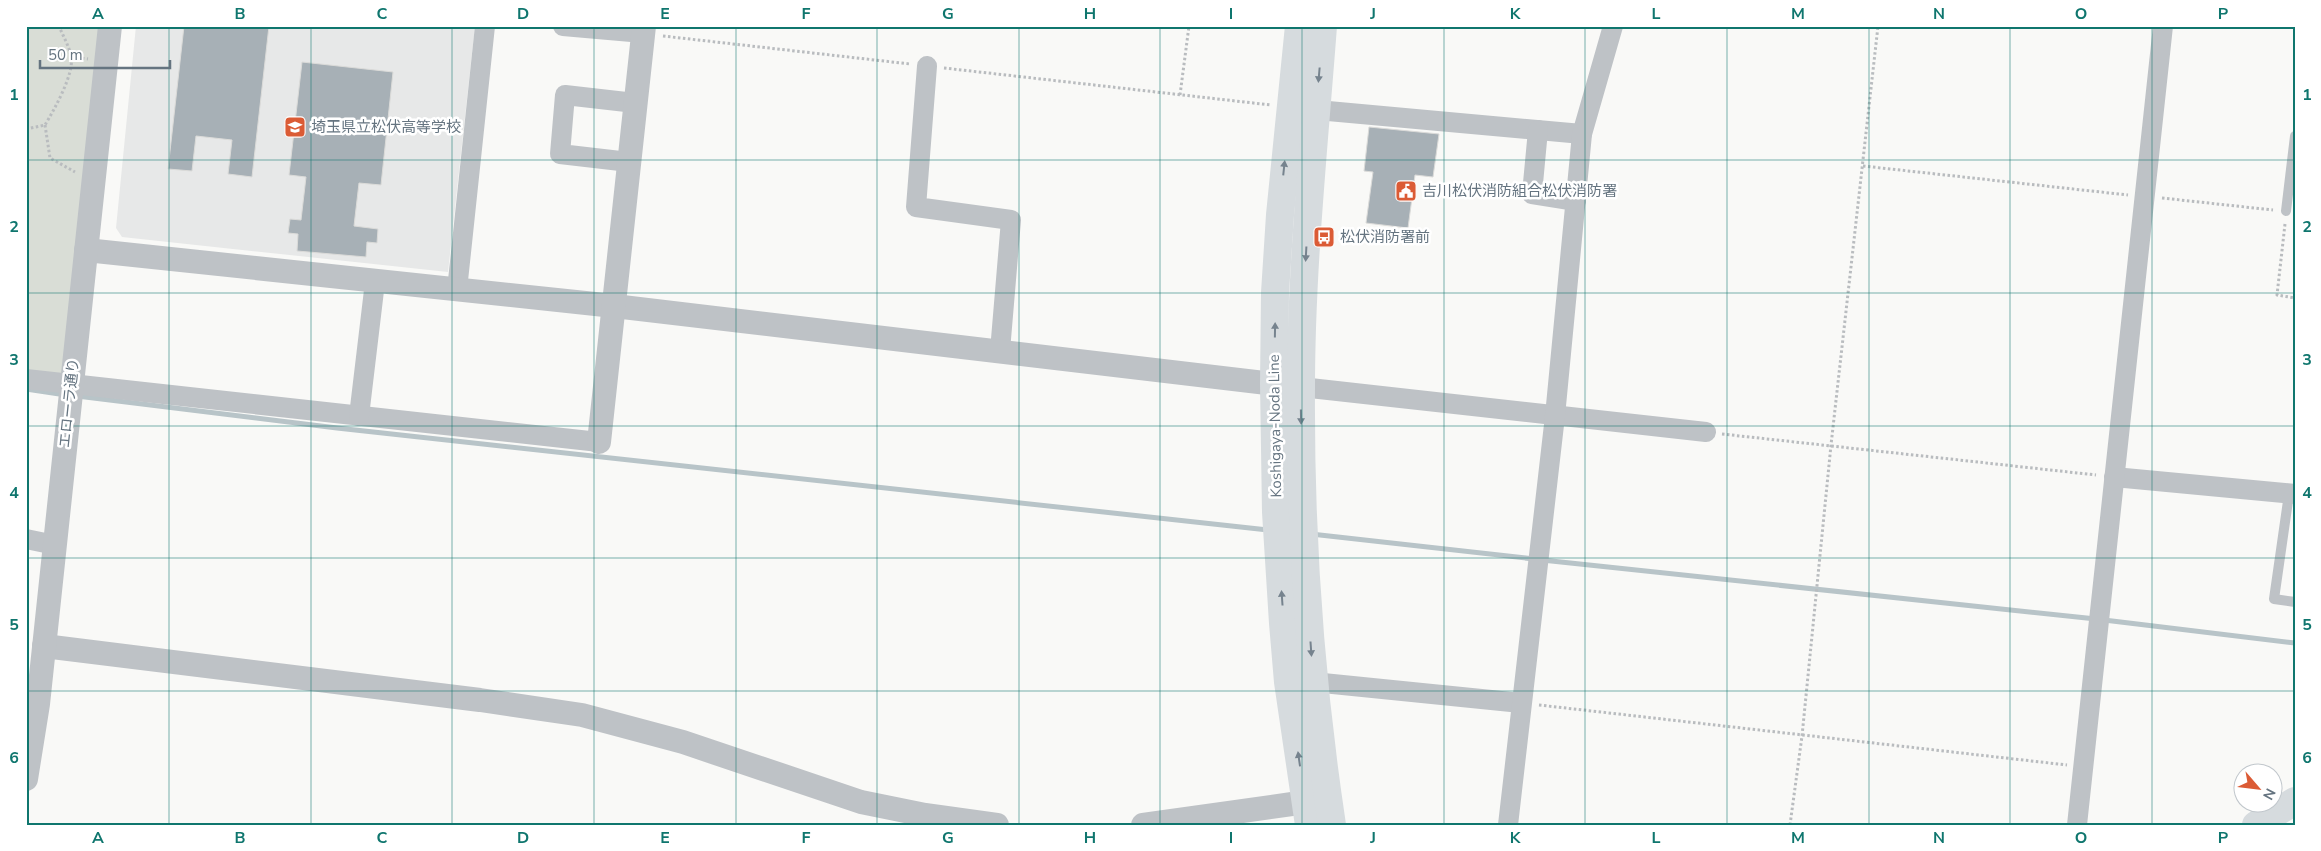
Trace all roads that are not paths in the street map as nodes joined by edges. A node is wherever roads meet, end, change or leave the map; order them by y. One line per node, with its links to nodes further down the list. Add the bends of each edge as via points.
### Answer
1 (110, 26): 18 (street, エローラ通り)
2 (485, 26): 20 (street)
3 (563, 26): 8 (street)
4 (1299, 26): 11 (main road, Koshigaya-Noda Line)
5 (1323, 26): 11 (main road, Koshigaya-Noda Line, one-way to 11)
6 (1613, 26): 13 (street)
7 (2163, 26): 31 (street)
8 (643, 30): 10 (street)
9 (927, 66): 22 (street, via 916,207 1011,220)
10 (636, 103): 15 (street); 15 (street, via 565,95 560,154)
11 (1303, 108): 12 (street); 25 (main road, Koshigaya-Noda Line, one-way to 11, via 1280,215); 26 (main road, Koshigaya-Noda Line, one-way to 26, via 1306,255)
12 (1538, 130): 13 (street); 16 (street, via 1532,194)
13 (1582, 134): 16 (street)
14 (2295, 136): 17 (lane)
15 (629, 162): 21 (street)
16 (1576, 201): 28 (street)
17 (2286, 211)
18 (86, 250): 19 (street); 24 (street, エローラ通り)
19 (375, 282): 20 (street); 27 (street)
20 (457, 290): 21 (street)
21 (614, 306): 22 (street); 30 (street)
22 (1000, 351): 25 (street)
23 (26, 379): 24 (street)
24 (71, 384): 27 (street); 34 (street, エローラ通り)
25 (1274, 384): 26 (street); 41 (main road, Koshigaya-Noda Line, one-way to 25, via 1283,623 1276,512)
26 (1301, 387): 28 (street); 37 (main road, Koshigaya-Noda Line, one-way to 37, via 1303,508)
27 (360, 416): 30 (street)
28 (1555, 416): 29 (street); 38 (street)
29 (1706, 432)
30 (599, 442)
31 (2114, 477): 32 (street); 46 (street)
32 (2292, 494): 35 (lane, via 2274,599)
33 (26, 539): 34 (street)
34 (55, 545): 36 (street, エローラ通り)
35 (2295, 602)
36 (44, 646): 39 (street, エローラ通り); 42 (street, via 582,715 683,742 861,802)
37 (1313, 682): 38 (street); 44 (main road, Koshigaya-Noda Line)
38 (1521, 703): 45 (street)
39 (26, 779)
40 (2295, 801): 47 (main road)
41 (1307, 813): 43 (street)
42 (997, 825)
43 (1143, 825)
44 (1332, 825)
45 (1508, 825)
46 (2077, 825)
47 (2256, 825)

